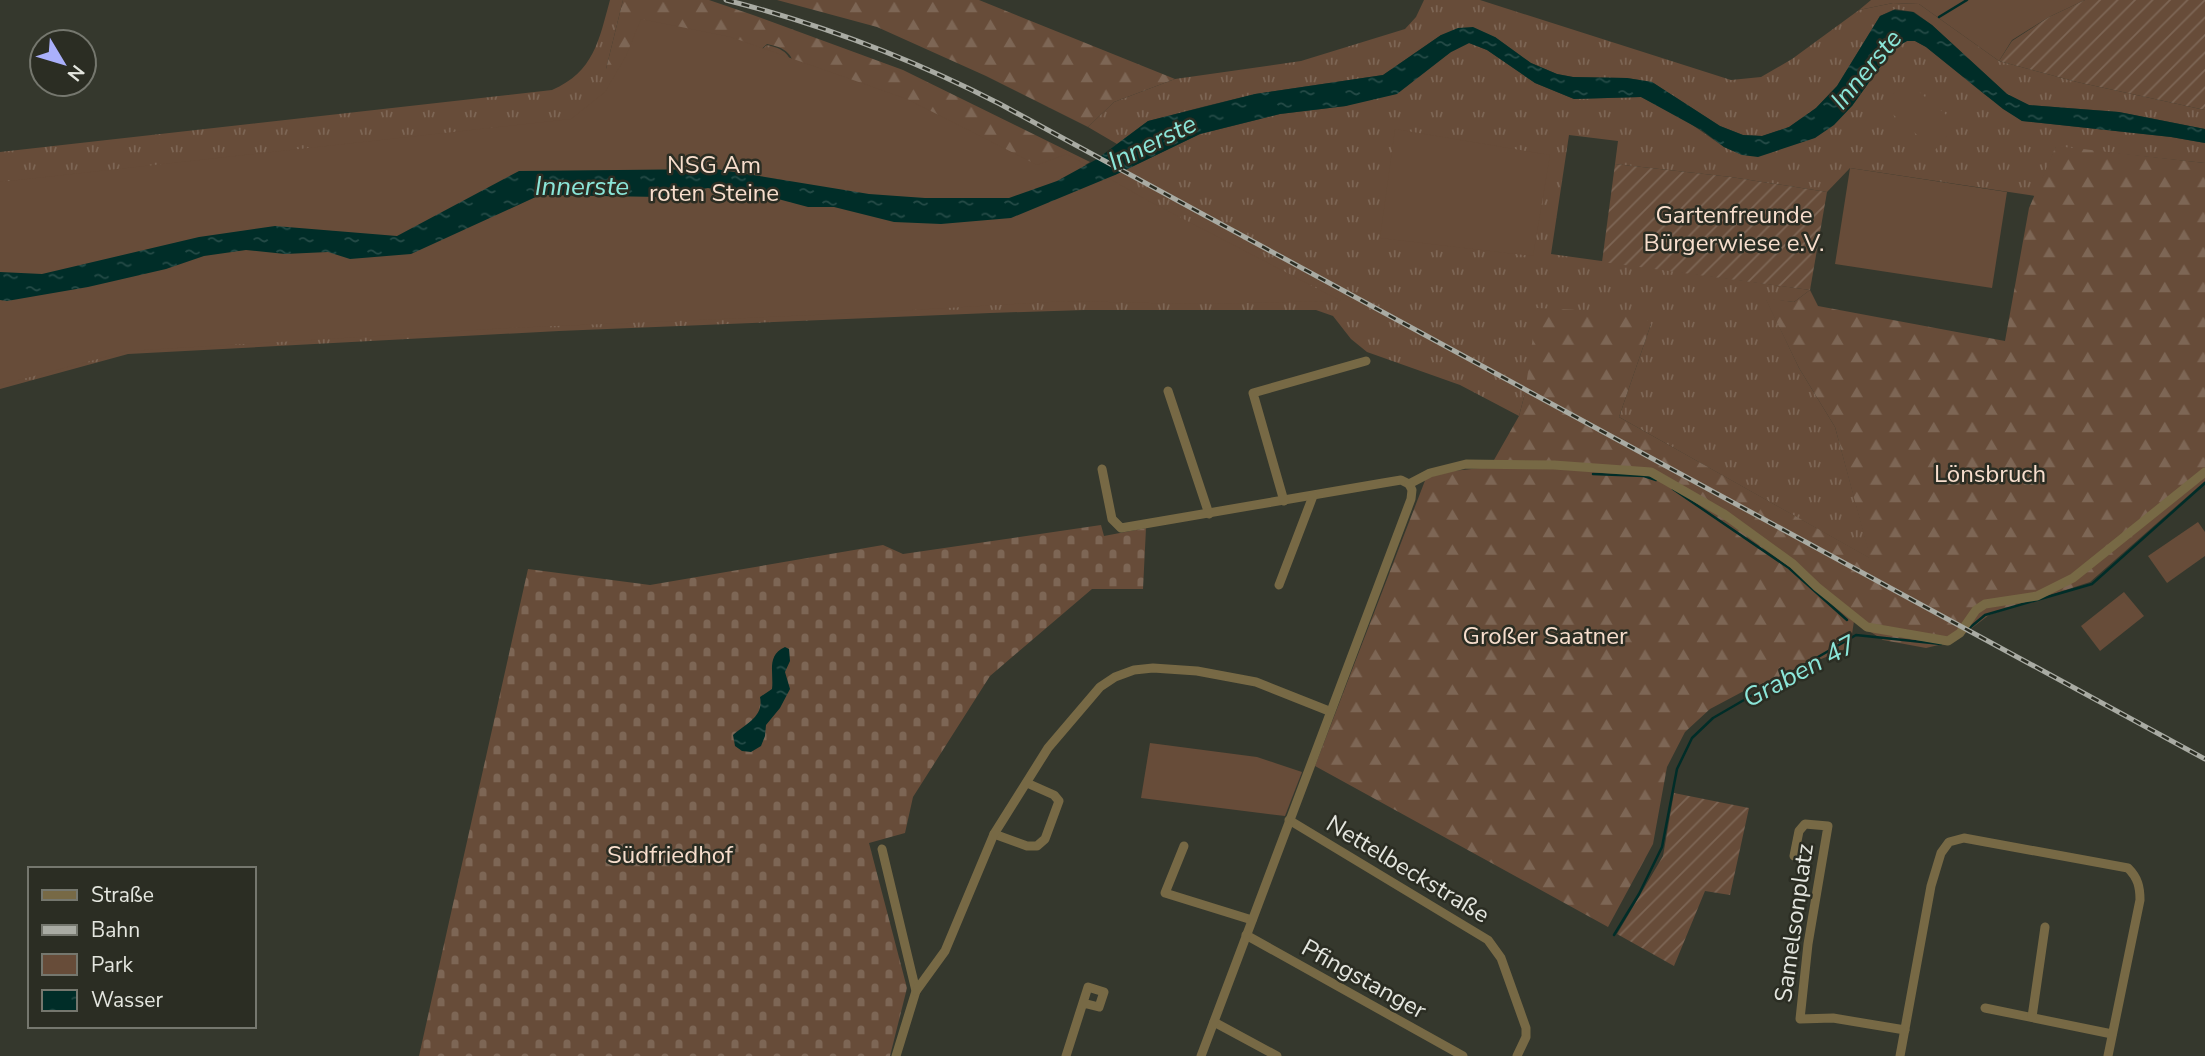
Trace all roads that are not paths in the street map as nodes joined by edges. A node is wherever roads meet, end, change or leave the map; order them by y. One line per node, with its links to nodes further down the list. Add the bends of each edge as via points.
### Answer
1 (1366, 361): 7 (street, via 1253,393)
2 (1168, 391): 8 (street)
3 (1102, 469): 8 (street, via 1112,519 1121,528)
4 (2205, 472): 5 (street, via 2073,578 2037,596 1985,604 1948,641 1867,627 1793,564 1724,514 1651,472 1466,464)
5 (1409, 484): 6 (street, via 1392,481); 10 (street, via 1411,499)
6 (1313, 496): 7 (street); 9 (street)
7 (1284, 501): 8 (street)
8 (1209, 514)
9 (1279, 585)
10 (1329, 711): 11 (street, via 1240,678 1197,671 1134,670 1100,687 1048,748); 12 (street)
11 (1027, 783): 13 (street); 13 (street, via 1059,801 1045,839 1037,846 1027,846)
12 (1289, 820): 17 (street); 32 (street, Nettelbeckstraße, via 1488,940 1501,958 1525,1028)
13 (995, 834): 20 (street, via 945,951)
14 (1184, 846): 17 (street, via 1165,893)
15 (883, 849): 20 (street)
16 (1794, 856): 25 (street, Samelsonplatz, via 1805,824 1828,826 1800,1019 1833,1018)
17 (1252, 920): 19 (street)
18 (2045, 927): 23 (street)
19 (1246, 935): 24 (street); 31 (street, Pfingstanger)
20 (916, 991): 27 (street)
21 (1083, 1003): 28 (street)
22 (1985, 1008): 23 (street)
23 (2032, 1017): 26 (street)
24 (1214, 1022): 29 (street); 30 (street)
25 (1905, 1030): 26 (street, via 1941,853 1950,842 1964,838 2128,868 2134,874 2140,900); 33 (street)
26 (2112, 1034): 34 (street)
27 (896, 1056)
28 (1066, 1056)
29 (1201, 1056)
30 (1277, 1056)
31 (1463, 1056)
32 (1517, 1056)
33 (1900, 1056)
34 (2108, 1056)

